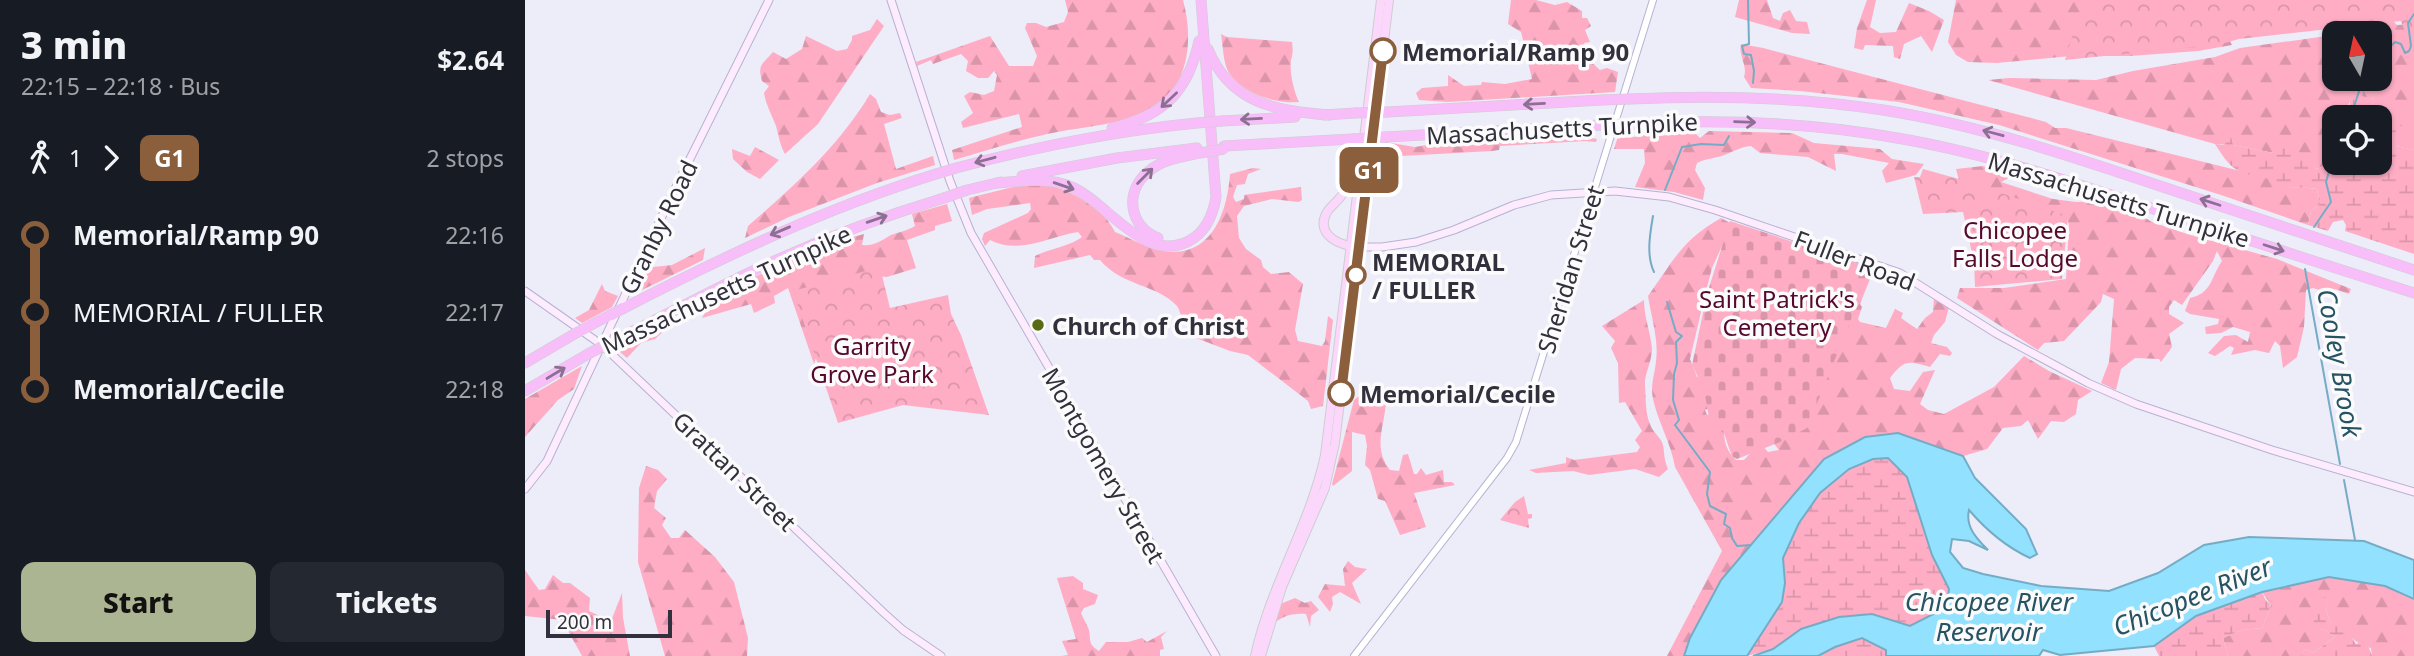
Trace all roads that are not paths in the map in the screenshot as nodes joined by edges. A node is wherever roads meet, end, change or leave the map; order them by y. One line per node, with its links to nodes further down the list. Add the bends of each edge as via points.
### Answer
1 (769, 0): 18 (main road, Granby Road)
2 (891, 0): 24 (main road, Montgomery Street, via 971,233)
3 (1195, 0): 7 (highway)
4 (1201, 0): 7 (highway)
5 (1653, 0): 13 (street, Sheridan Street)
6 (1384, 2): 11 (main road); 14 (main road)
7 (1202, 40): 8 (highway, via 1223,76 1250,98 1280,110); 9 (highway, one-way to 9, via 1188,76 1169,102 1155,112 1126,125); 10 (highway, one-way to 10, via 1210,204 1198,228 1186,236 1168,241 1150,235 1134,214 1132,197 1137,183 1167,161); 12 (highway, one-way to 7, via 1057,182 1082,193 1146,240 1165,246 1190,241 1205,228 1216,197)
8 (1330, 115): 9 (highway, Massachusetts Turnpike, one-way to 9, bridge, via 1197,123); 15 (highway, Massachusetts Turnpike, one-way to 8, bridge, via 2032,144 1884,110 1716,97)
9 (1036, 147): 19 (highway, Massachusetts Turnpike, one-way to 19, bridge, via 936,174 794,225 610,315)
10 (1200, 151): 12 (highway, Massachusetts Turnpike, via 1117,158); 17 (highway, Massachusetts Turnpike, one-way to 17, bridge, via 1352,138 1716,121 1867,133 2026,168)
11 (1363, 153): 14 (main road); 14 (main road, via 1352,180 1325,217 1331,239)
12 (997, 183): 20 (highway, Massachusetts Turnpike, one-way to 12, bridge, via 615,340 796,251 861,225)
13 (1594, 191): 14 (main road, Fuller Road, via 1530,200 1416,242); 22 (main road, Fuller Road, via 1641,192 1682,200 1893,270 1997,334 2111,394 2272,450); 27 (street, Sheridan Street, via 1513,448)
14 (1355, 247): 25 (main road, via 1322,466 1310,509 1271,599); 26 (main road, via 1325,488 1277,600)
15 (2414, 270)
16 (525, 291): 18 (main road, Grattan Street)
17 (2414, 293)
18 (602, 345): 21 (main road, Granby Road, via 545,465); 23 (main road, Grattan Street, via 884,613)
19 (525, 363)
20 (525, 391)
21 (525, 489)
22 (2414, 492)
23 (941, 656)
24 (1216, 656)
25 (1255, 656)
26 (1261, 656)
27 (1354, 656)

